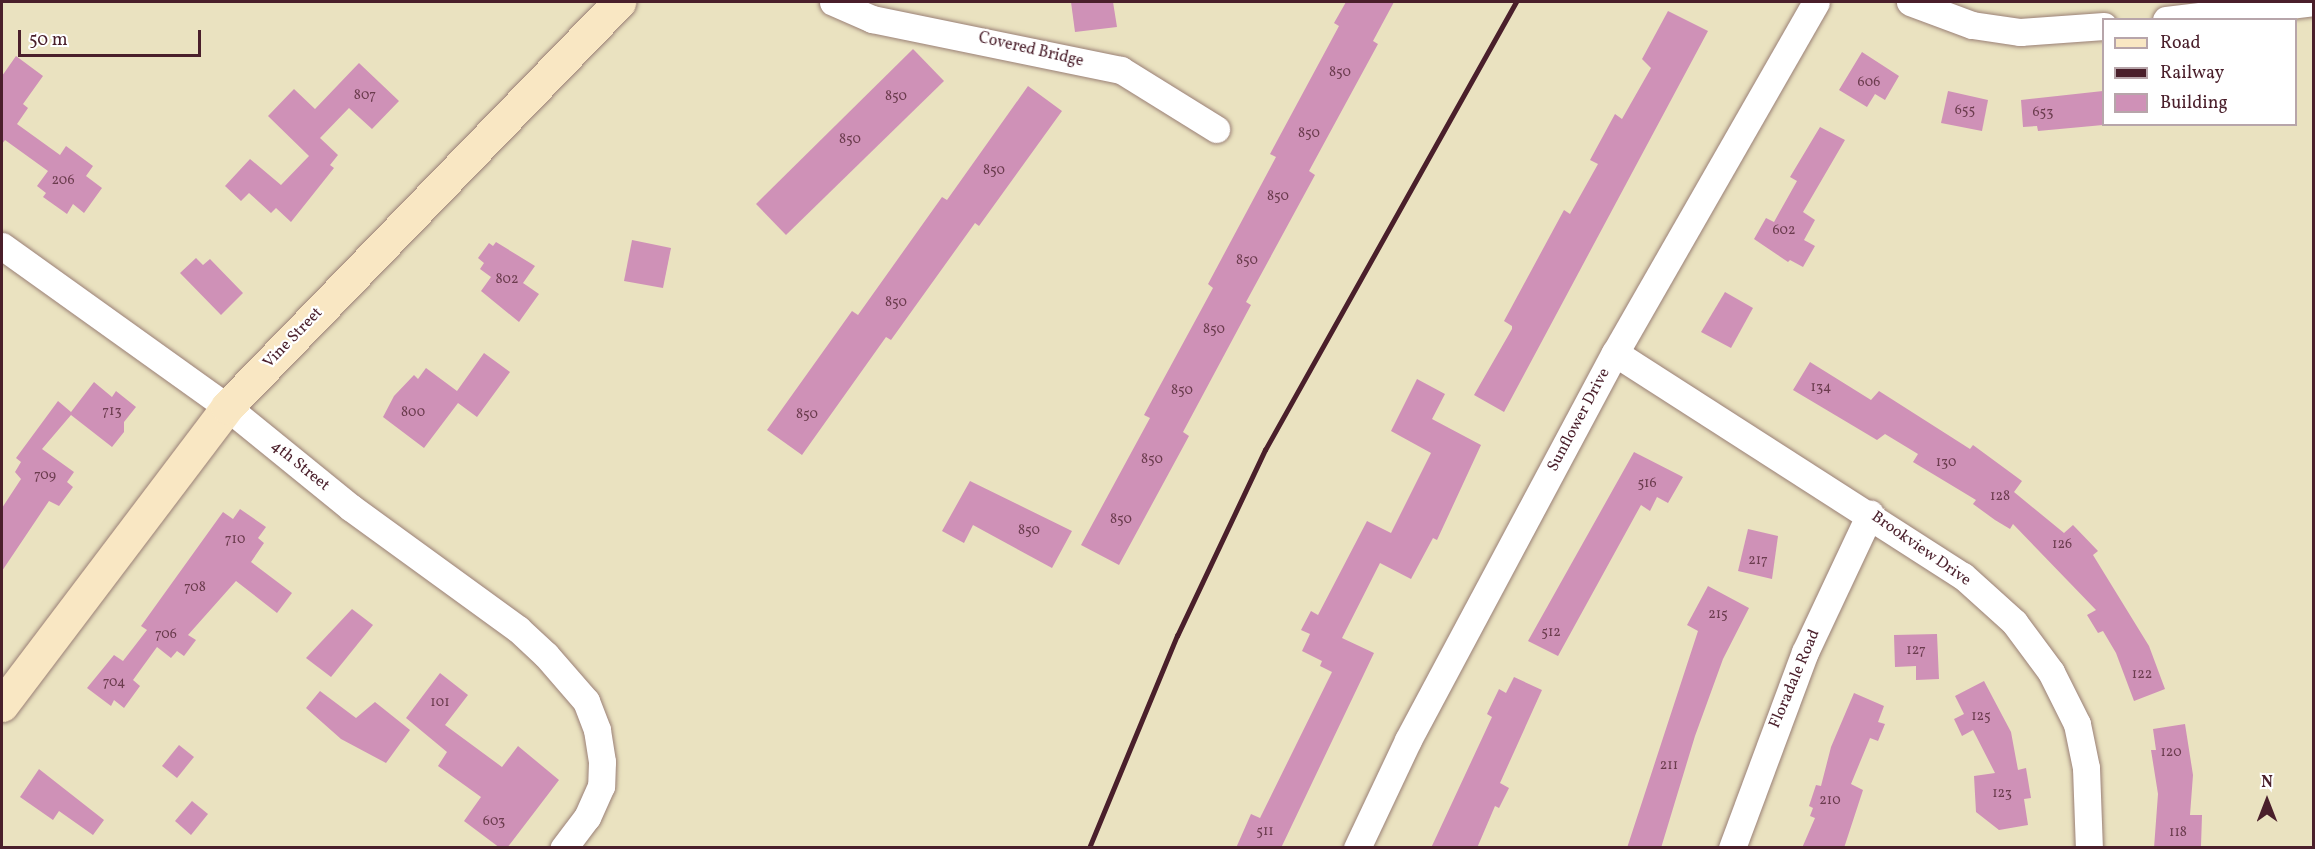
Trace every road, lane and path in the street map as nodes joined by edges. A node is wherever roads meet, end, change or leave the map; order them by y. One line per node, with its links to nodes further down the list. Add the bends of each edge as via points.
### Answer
1 (619, 2): 11 (street, Vine Street)
2 (833, 2): 8 (street, Covered Bridge, via 872,19 1122,70)
3 (1816, 2): 10 (street, Sunflower Drive)
4 (1910, 2): 7 (street, via 1972,25 2020,32)
5 (2313, 2): 6 (street)
6 (2182, 18)
7 (2102, 26)
8 (1216, 129)
9 (2, 246): 11 (street, 4th Street)
10 (1615, 353): 12 (street, Brookview Drive); 15 (street, Sunflower Drive, via 1408,740)
11 (227, 407): 13 (street, Vine Street); 14 (street, 4th Street, via 350,507 518,629 585,701 597,730 601,786 587,817)
12 (1870, 514): 16 (street, Floradale Road, via 1805,652); 17 (street, Brookview Drive, via 1963,576 2014,622 2051,672 2077,724 2086,768)
13 (2, 705)
14 (564, 848)
15 (1357, 848)
16 (1732, 848)
17 (2089, 848)

